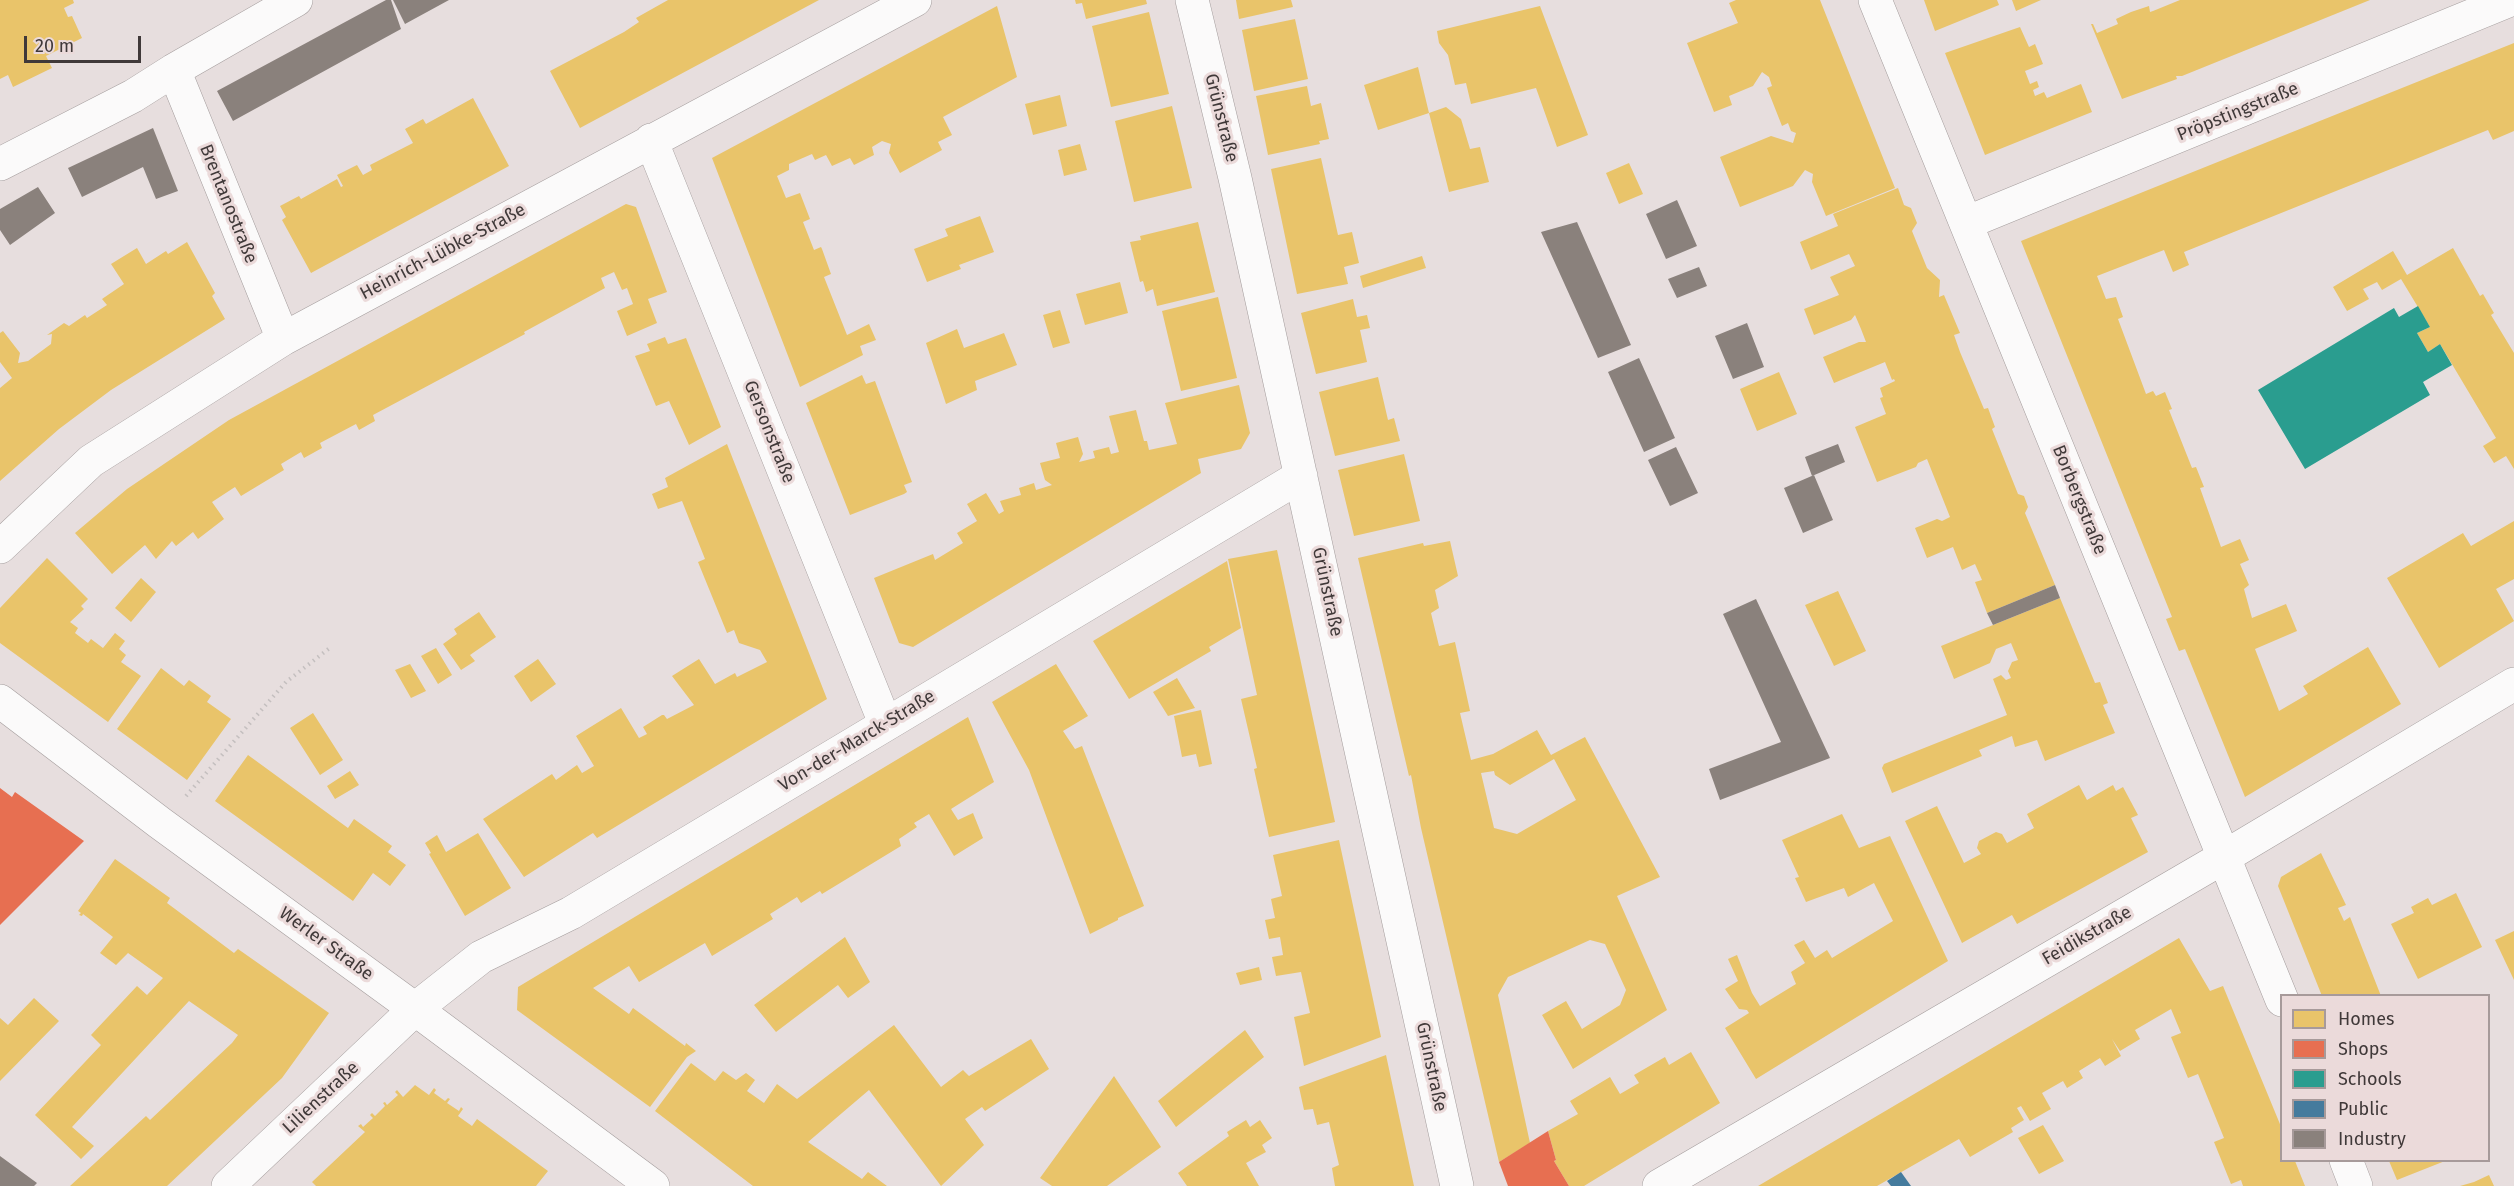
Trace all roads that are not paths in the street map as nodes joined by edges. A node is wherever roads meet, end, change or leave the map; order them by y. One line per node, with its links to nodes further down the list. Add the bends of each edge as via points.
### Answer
1 (296, 0): 6 (street)
2 (915, 0): 7 (street, Heinrich-Lübke-Straße)
3 (1192, 0): 11 (street, Grünstraße)
4 (1875, 0): 9 (street, Borbergstraße)
5 (2510, 0): 9 (street, Pröpstingstraße)
6 (174, 70): 8 (street, via 133,96); 10 (street, Brentanostraße)
7 (651, 140): 10 (street, Heinrich-Lübke-Straße); 15 (street, Gersonstraße)
8 (0, 164)
9 (1966, 223): 16 (street, Borbergstraße)
10 (283, 339): 12 (street, Heinrich-Lübke-Straße, via 91,461)
11 (1301, 476): 15 (street, Von-der-Marck-Straße); 22 (street, Grünstraße)
12 (0, 547)
13 (2514, 684): 16 (street, Feidikstraße)
14 (0, 700): 18 (street, Werler Straße, via 160,824)
15 (885, 723): 18 (street, Von-der-Marck-Straße, via 571,913 481,957)
16 (2224, 857): 17 (street, Borbergstraße); 23 (street, Feidikstraße)
17 (2280, 995)
18 (415, 1009): 20 (street, Lilienstraße); 21 (street, Werler Straße)
19 (2346, 1162): 24 (street)
20 (228, 1186)
21 (653, 1186)
22 (1457, 1186)
23 (1659, 1186)
24 (2356, 1186)

